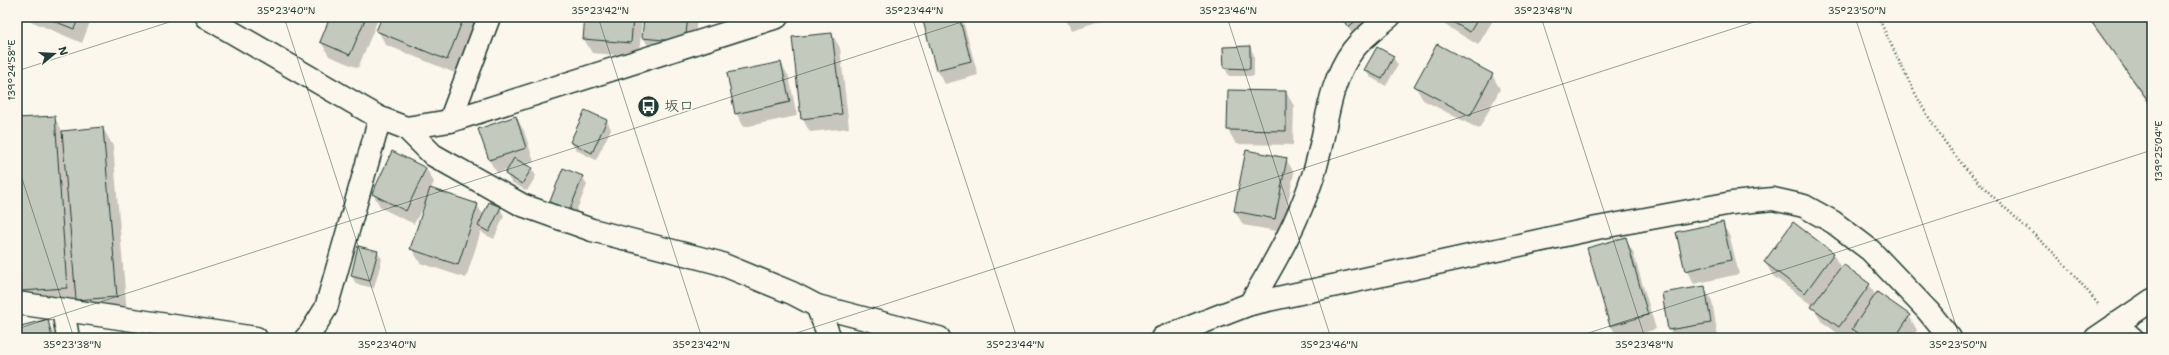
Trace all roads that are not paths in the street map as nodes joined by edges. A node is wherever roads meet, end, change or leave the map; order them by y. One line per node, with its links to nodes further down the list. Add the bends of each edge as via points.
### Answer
1 (206, 17): 5 (street)
2 (488, 17): 6 (street)
3 (777, 17): 6 (street)
4 (1389, 17): 10 (street, via 1354,49 1340,72 1314,174 1301,210 1286,243)
5 (380, 118): 7 (street); 14 (street, via 326,308)
6 (450, 121): 7 (street)
7 (406, 128): 11 (street, via 433,155 522,205 592,230 720,263)
8 (2152, 300): 13 (street)
9 (17, 303): 12 (street)
10 (1250, 304): 19 (street); 20 (street, via 1597,228 1732,203 1773,199 1804,206 1834,222 1870,250)
11 (817, 306): 17 (street); 18 (street)
12 (63, 310): 15 (street); 16 (street)
13 (2124, 331): 21 (street)
14 (311, 337)
15 (68, 338)
16 (256, 338)
17 (830, 338)
18 (939, 338)
19 (1162, 338)
20 (1950, 338)
21 (2096, 338)

